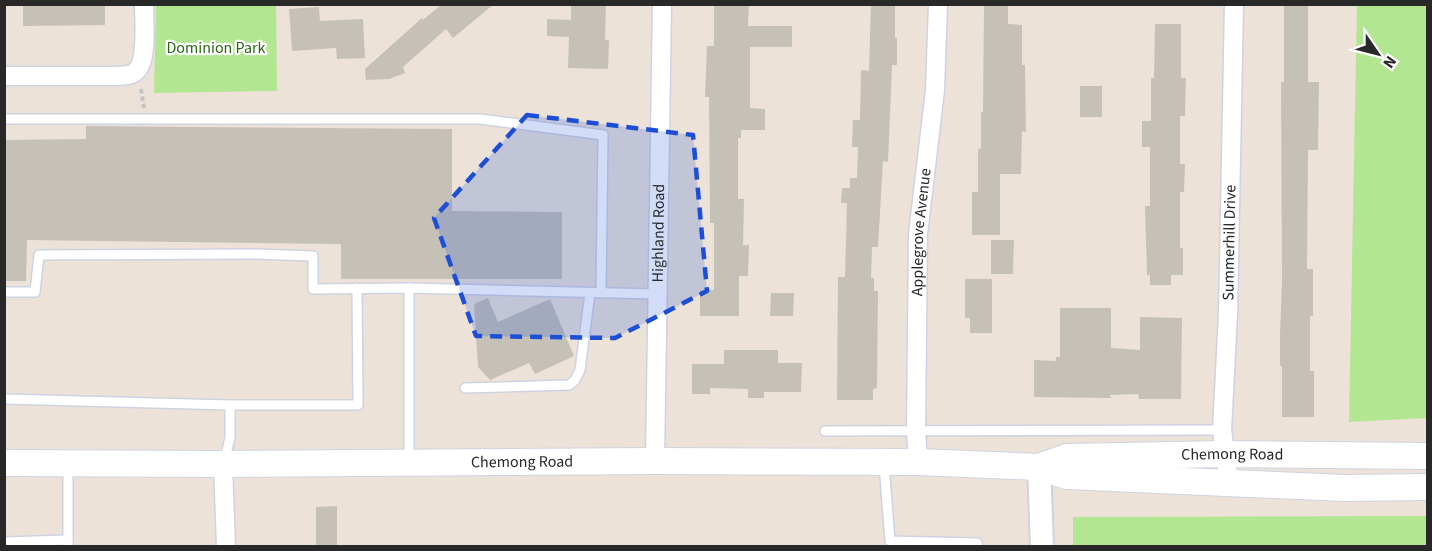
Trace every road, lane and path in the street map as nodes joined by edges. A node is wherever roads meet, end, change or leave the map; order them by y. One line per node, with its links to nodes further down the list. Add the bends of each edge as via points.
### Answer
1 (144, 4): 5 (street, via 143,57)
2 (662, 4): 14 (street, Highland Road)
3 (938, 4): 18 (street, Applegrove Avenue, via 935,90 918,234)
4 (1234, 4): 20 (street, Summerhill Drive)
5 (138, 70): 6 (street, via 118,76); 7 (path)
6 (4, 76)
7 (146, 118)
8 (4, 119): 13 (lane, via 480,119 603,135)
9 (357, 288): 10 (lane); 11 (lane, via 313,289 313,256 39,255 35,292); 17 (lane, via 358,405)
10 (409, 288): 12 (lane); 24 (lane)
11 (4, 292)
12 (590, 292): 13 (lane); 15 (lane, via 580,370 569,385)
13 (601, 293): 14 (lane)
14 (657, 294): 22 (street, Highland Road)
15 (465, 387)
16 (4, 399): 17 (lane)
17 (230, 405): 28 (lane, via 230,438)
18 (916, 430): 19 (lane); 20 (lane); 26 (street, Applegrove Avenue)
19 (825, 431)
20 (1223, 442): 21 (main road, Chemong Road); 29 (main road, Chemong Road, via 1067,457); 30 (street, Summerhill Drive)
21 (1428, 456)
22 (655, 461): 24 (main road, Chemong Road); 25 (main road, Chemong Road)
23 (68, 462): 27 (main road, Chemong Road); 28 (main road, Chemong Road); 33 (lane)
24 (409, 462): 28 (main road, Chemong Road)
25 (884, 462): 26 (main road, Chemong Road); 35 (lane, via 890,541)
26 (918, 462): 29 (main road, Chemong Road)
27 (4, 463)
28 (223, 464): 34 (street)
29 (1039, 467): 30 (main road, Chemong Road, via 1067,476); 36 (street)
30 (1229, 482): 31 (main road, Chemong Road, via 1344,488)
31 (1428, 487)
32 (4, 542): 33 (lane)
33 (68, 543)
34 (226, 546)
35 (978, 546)
36 (1042, 546)

